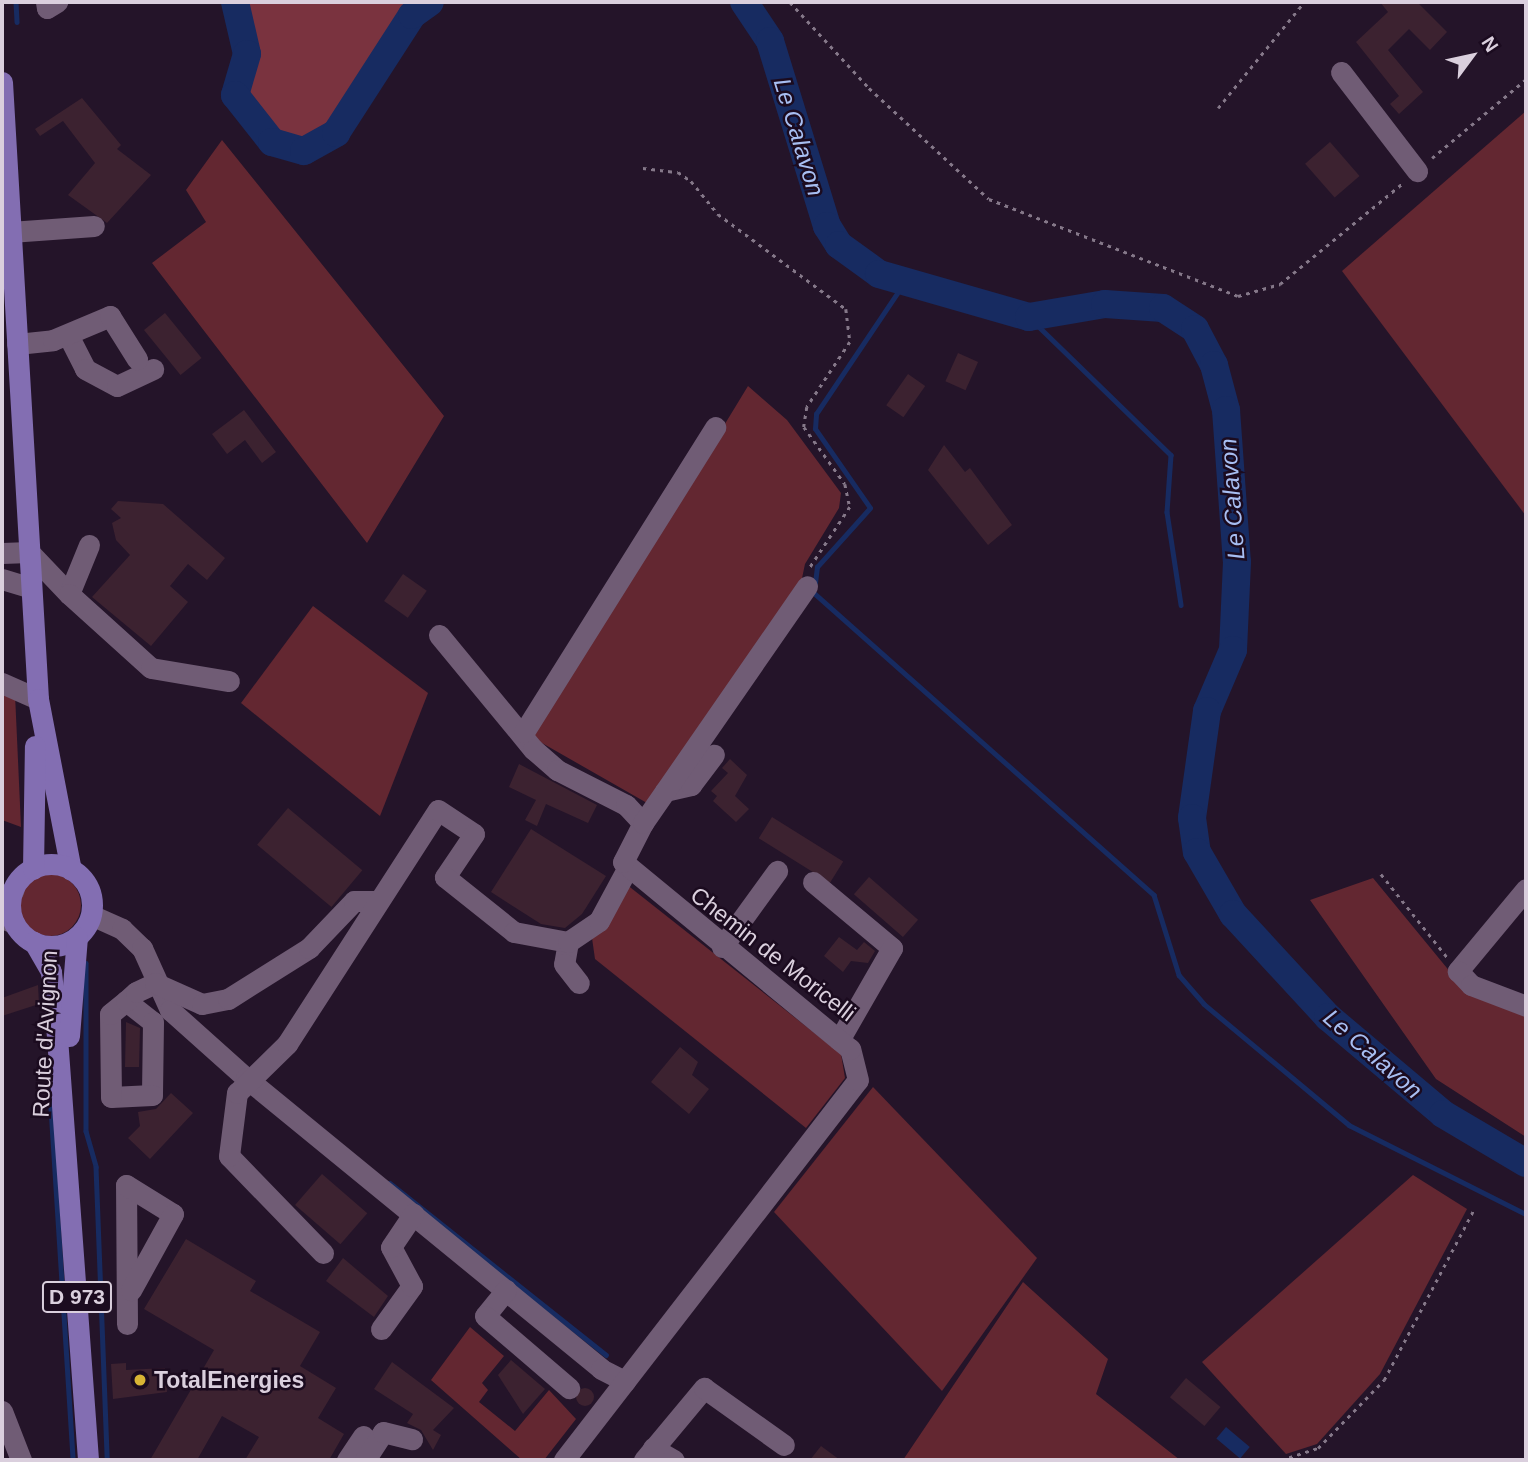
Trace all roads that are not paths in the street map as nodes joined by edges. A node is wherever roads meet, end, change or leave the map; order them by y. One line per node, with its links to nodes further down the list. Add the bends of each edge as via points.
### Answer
1 (46, 2): 2 (street, via 47,8)
2 (57, 2)
3 (1341, 72): 5 (street)
4 (2, 82): 7 (main road)
5 (1417, 171)
6 (94, 226): 7 (street)
7 (10, 232): 9 (main road)
8 (68, 335): 8 (street, via 110,316 145,364 117,386 85,369); 9 (street)
9 (17, 344): 12 (main road)
10 (715, 427): 22 (street)
11 (89, 545): 17 (street)
12 (29, 552): 13 (street); 16 (main road); 17 (street)
13 (2, 553)
14 (2, 579): 16 (street)
15 (807, 586): 24 (street)
16 (32, 588): 21 (main road)
17 (69, 593): 19 (street, via 151,668)
18 (439, 635): 22 (street)
19 (229, 681)
20 (2, 683): 21 (street)
21 (38, 699): 26 (main road); 28 (main road)
22 (523, 732): 25 (street, via 557,770 591,783)
23 (714, 755): 24 (street, via 691,785)
24 (665, 790): 25 (street)
25 (643, 823): 27 (street, via 623,862)
26 (33, 869): 28 (main road); 32 (main road)
27 (627, 869): 38 (street, via 599,921); 39 (street, Chemin de Moricelli)
28 (71, 870): 34 (main road, via 89,889)
29 (777, 871): 39 (street)
30 (813, 882): 44 (street, via 892,948)
31 (1526, 889): 43 (street, via 1458,971 1471,985)
32 (7, 894): 35 (main road)
33 (377, 901): 38 (street, via 438,810 474,834 445,877 514,932); 40 (street, via 354,901 309,948 228,999 202,1004); 45 (street, via 287,1044)
34 (91, 915): 36 (main road); 40 (street, via 122,929 142,948)
35 (8, 920): 37 (main road)
36 (77, 937): 37 (main road, via 56,946); 46 (main road, Route d'Avignon / D 973)
37 (34, 942): 46 (main road, Route d'Avignon / D 973, via 51,972)
38 (568, 942): 41 (street, via 564,964)
39 (722, 947): 44 (street, Chemin de Moricelli)
40 (155, 983): 42 (street); 45 (street, via 170,1010)
41 (579, 983)
42 (126, 1001)
43 (1526, 1006)
44 (839, 1040): 53 (street, Chemin de Moricelli, via 850,1049 858,1080)
45 (246, 1078): 47 (street); 48 (street, via 237,1093 229,1156)
46 (66, 1133): 61 (main road, Route d'Avignon / D 973)
47 (413, 1214): 50 (street); 52 (street, via 391,1247 412,1286)
48 (323, 1253)
49 (131, 1290): 51 (street)
50 (506, 1290): 53 (street, via 601,1368); 54 (street, via 485,1316)
51 (127, 1324)
52 (381, 1329)
53 (625, 1381): 64 (street, Chemin de Moricelli)
54 (569, 1388)
55 (2, 1411): 60 (street)
56 (363, 1436): 62 (street)
57 (412, 1439): 63 (street, via 383,1432)
58 (784, 1445): 59 (street, via 704,1388)
59 (649, 1454): 65 (street)
60 (21, 1460)
61 (88, 1460)
62 (347, 1460)
63 (365, 1460)
64 (564, 1460)
65 (674, 1460)

